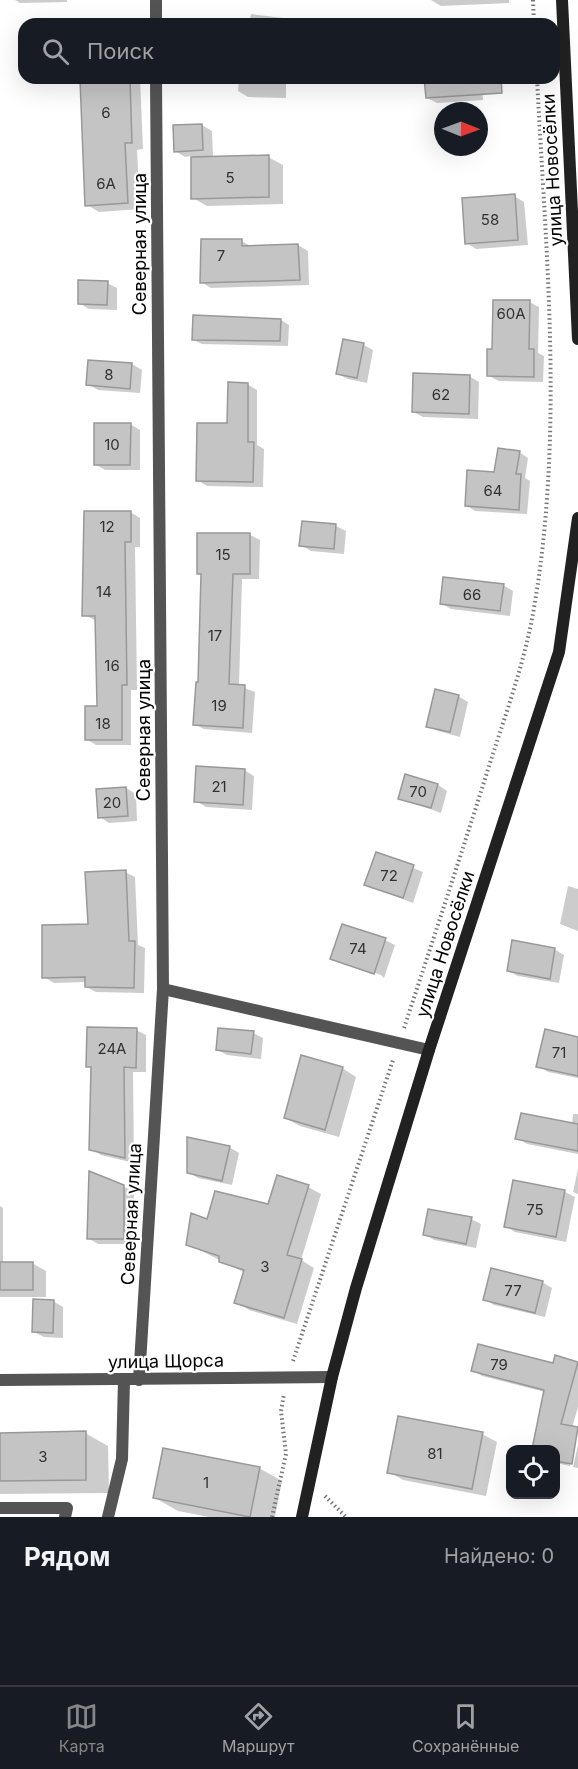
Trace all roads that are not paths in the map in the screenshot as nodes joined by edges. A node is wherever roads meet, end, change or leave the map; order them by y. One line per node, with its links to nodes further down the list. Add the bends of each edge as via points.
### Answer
1 (156, 0): 3 (street)
2 (562, 0): 5 (street, улица Новосёлки)
3 (156, 18)
4 (156, 84): 8 (street, Северная улица)
5 (574, 186): 6 (street, улица Новосёлки)
6 (578, 339)
7 (578, 519): 9 (street, улица Новосёлки, via 558,652)
8 (163, 989): 9 (street); 13 (street, Северная улица)
9 (429, 1050): 10 (street, улица Новосёлки)
10 (332, 1377): 13 (street, улица Щорса); 17 (street, улица Новосёлки)
11 (0, 1380): 12 (street, улица Щорса)
12 (124, 1380): 13 (street, улица Щорса); 16 (street, via 122,1459)
13 (139, 1380)
14 (0, 1508): 15 (street, via 67,1508)
15 (65, 1517)
16 (108, 1517)
17 (302, 1517)

